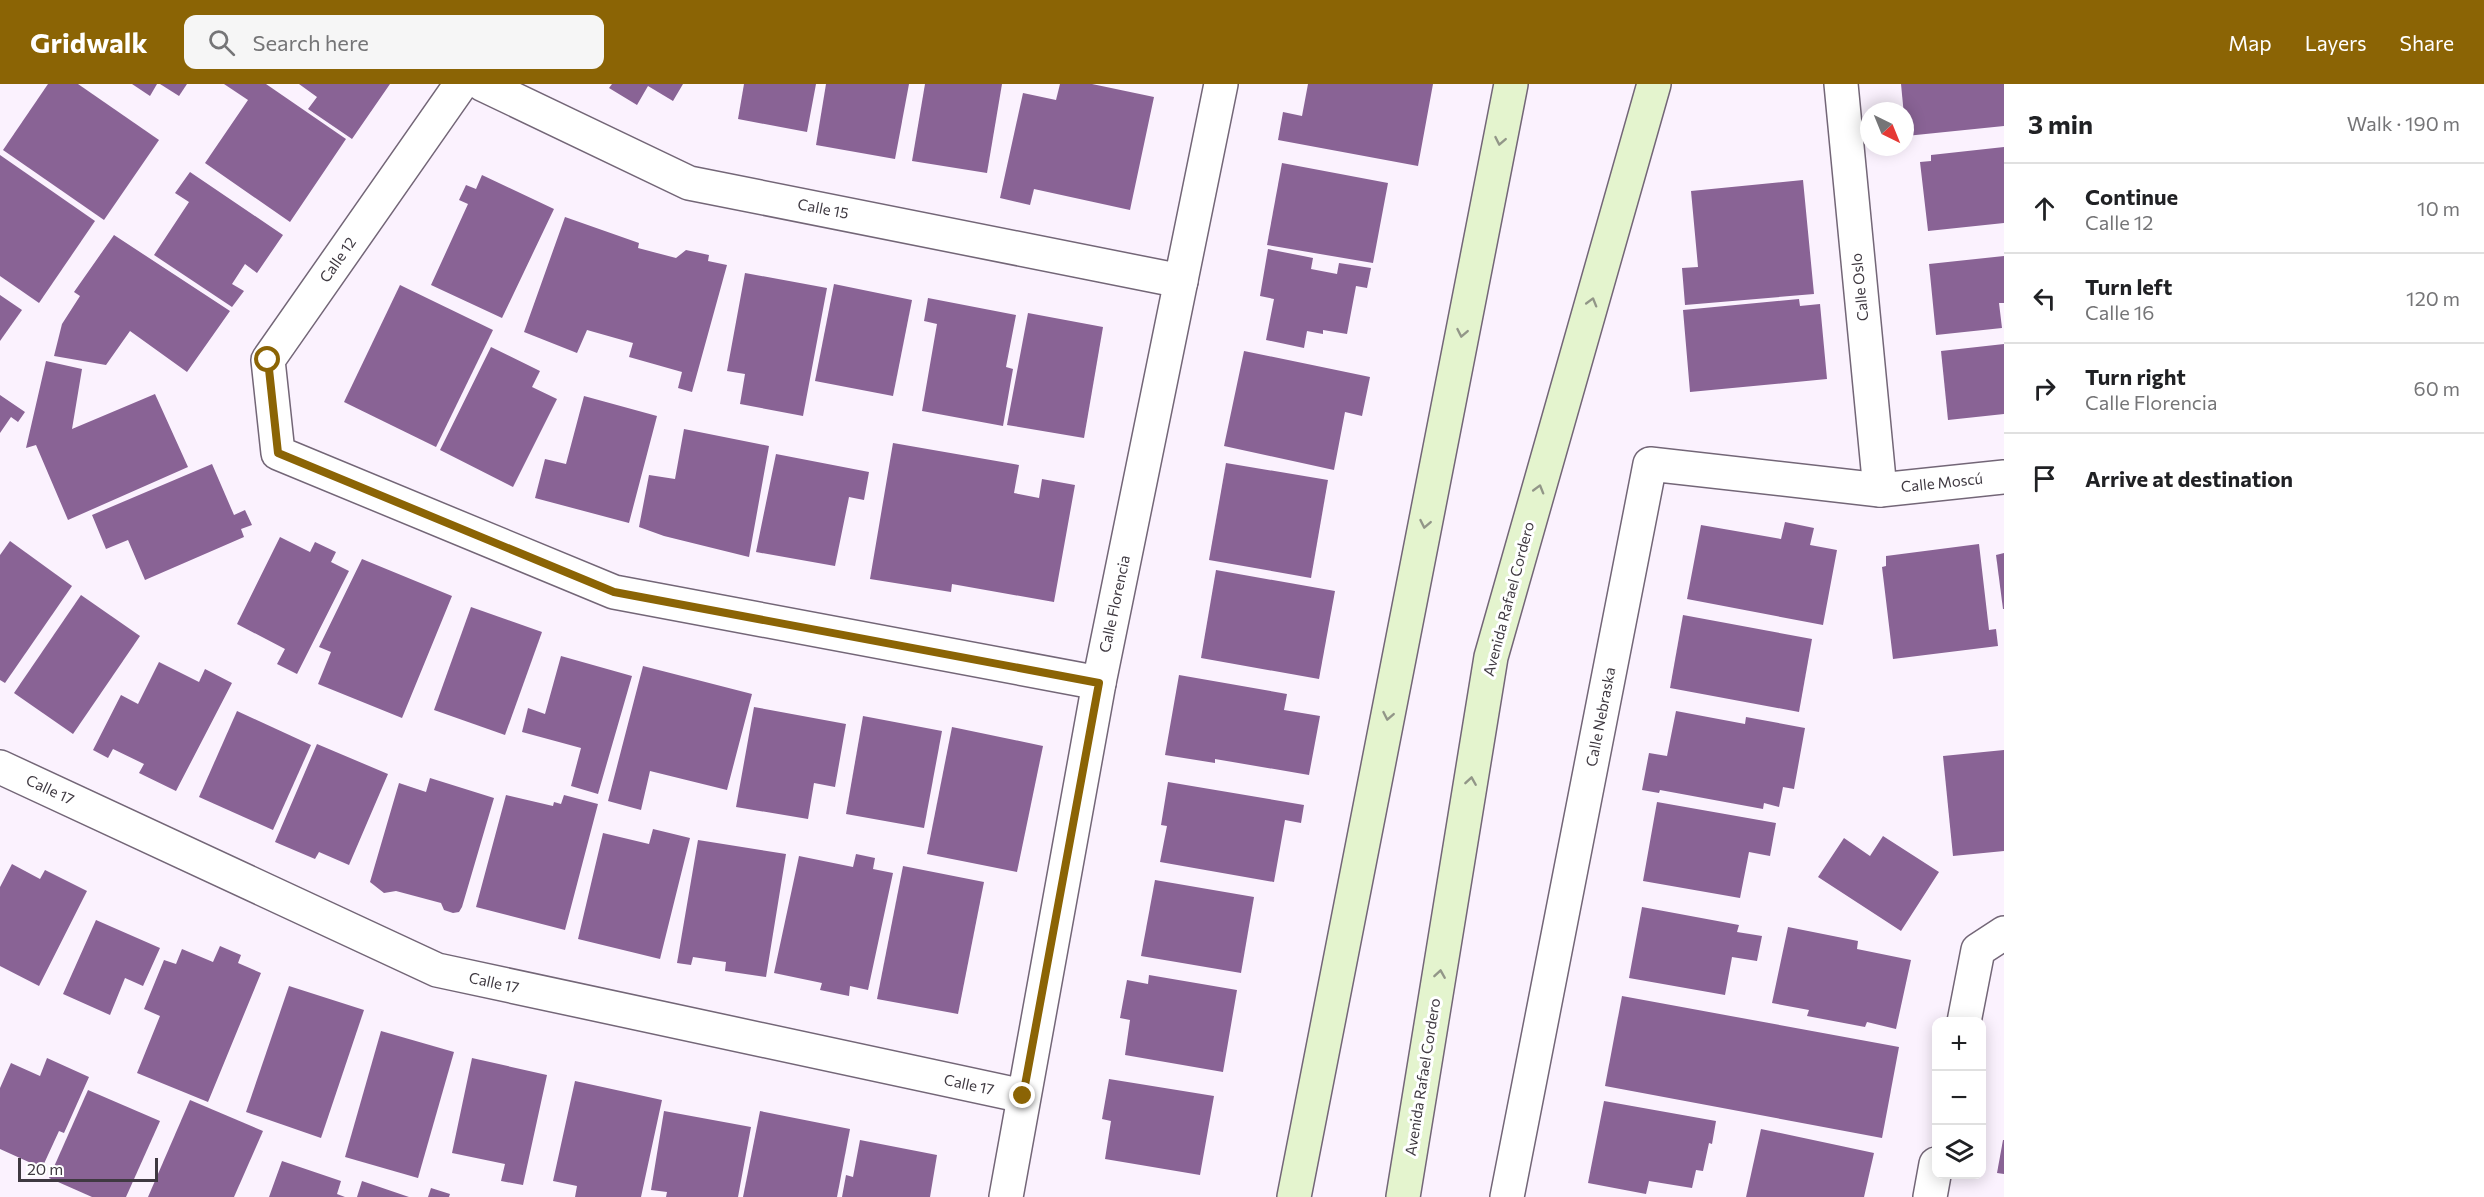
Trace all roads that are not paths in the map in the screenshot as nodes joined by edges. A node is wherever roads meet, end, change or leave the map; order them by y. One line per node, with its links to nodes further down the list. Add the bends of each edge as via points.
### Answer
1 (461, 84): 10 (street, Calle 12, via 268,360 278,453 614,592)
2 (482, 84): 7 (street, Calle 15, via 689,183)
3 (1221, 84): 7 (street, Calle Florencia)
4 (1511, 84): 17 (main road, one-way to 17)
5 (1654, 84): 18 (main road, Avenida Rafael Cordero, one-way to 5, via 1491,657)
6 (1841, 84): 9 (street, Calle Oslo)
7 (1181, 281): 10 (street, Calle Florencia)
8 (2004, 477): 9 (street, Calle Moscú)
9 (1880, 490): 19 (street, Calle Nebraska, via 1650,464)
10 (1099, 683): 14 (street, Calle Florencia)
11 (0, 766): 14 (street, Calle 17, via 437,970)
12 (2004, 933): 13 (street, via 1978,950)
13 (1965, 1017)
14 (1023, 1096): 16 (street, Calle Florencia)
15 (1933, 1179): 20 (street)
16 (1006, 1197)
17 (1294, 1197)
18 (1403, 1197)
19 (1507, 1197)
20 (1930, 1197)

